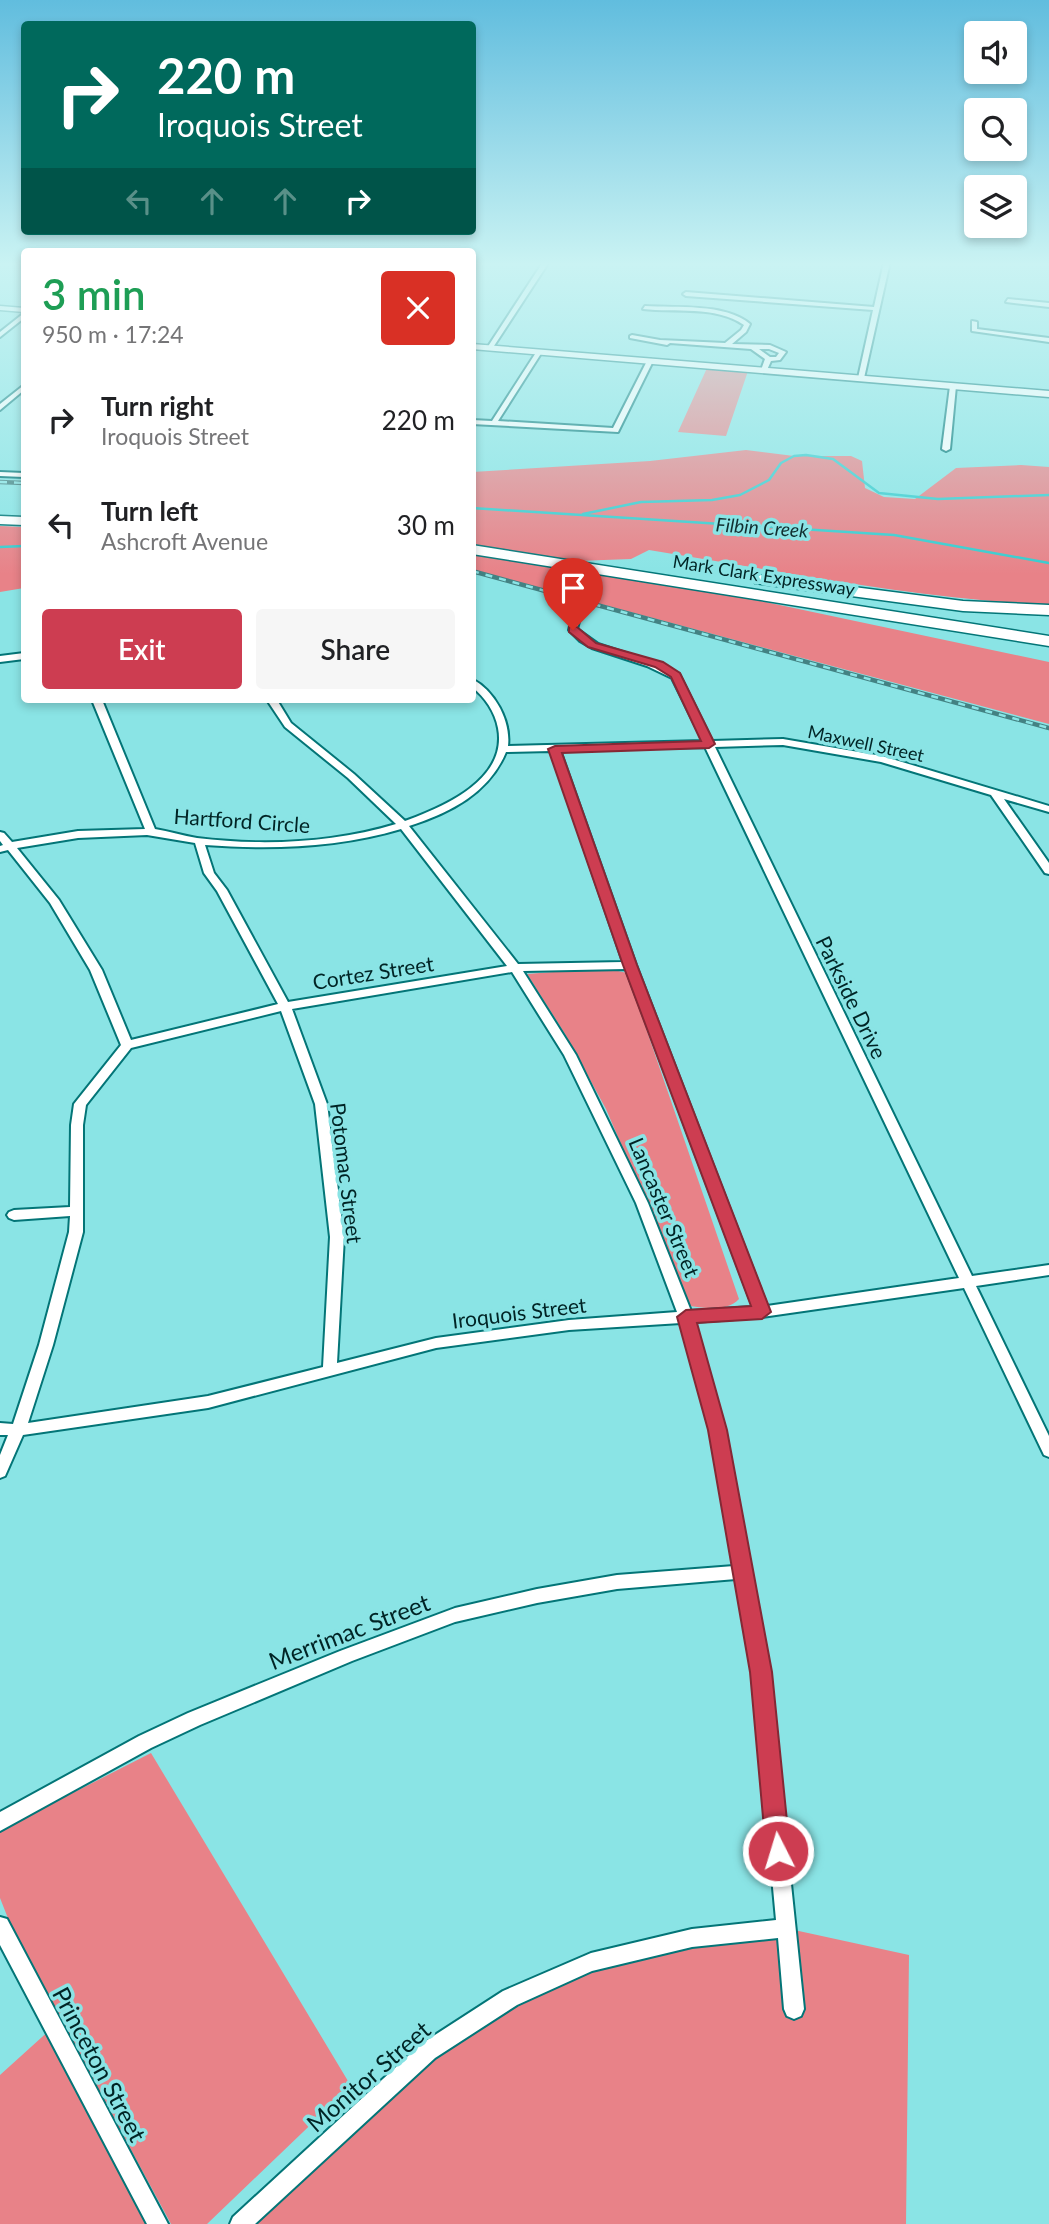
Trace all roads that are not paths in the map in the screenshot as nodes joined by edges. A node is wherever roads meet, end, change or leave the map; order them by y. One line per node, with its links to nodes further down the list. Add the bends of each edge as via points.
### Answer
1 (530, 366): 12 (street)
2 (648, 366): 12 (street, via 615,430)
3 (711, 366): 6 (street)
4 (766, 366): 6 (street)
5 (864, 366): 7 (street)
6 (764, 370): 7 (street)
7 (861, 378): 8 (street)
8 (953, 386): 10 (street); 14 (street)
9 (21, 390): 11 (street)
10 (1049, 394)
11 (0, 408)
12 (495, 421): 13 (street)
13 (476, 422)
14 (946, 449)
15 (0, 474): 16 (street)
16 (21, 475)
17 (0, 508): 18 (highway)
18 (21, 508)
19 (0, 520): 20 (highway)
20 (21, 521)
21 (476, 537): 23 (highway, Mark Clark Expressway)
22 (476, 549): 24 (highway, Mark Clark Expressway)
23 (721, 575): 25 (highway, via 946,604); 27 (highway, Mark Clark Expressway)
24 (749, 593): 28 (highway, Mark Clark Expressway); 30 (highway)
25 (1049, 610)
26 (576, 618): 35 (street, Parkside Drive, via 573,630 581,639 659,665 676,676)
27 (1049, 628)
28 (1049, 641)
29 (21, 656): 31 (street)
30 (1049, 657)
31 (0, 659)
32 (476, 684): 36 (street, via 502,719)
33 (98, 703): 41 (street)
34 (274, 703): 40 (street, Lancaster Street, via 288,725)
35 (709, 744): 37 (street, Maxwell Street); 38 (street, Maxwell Street, via 783,742 840,750); 53 (street, Parkside Drive)
36 (503, 748): 37 (street, Maxwell Street); 40 (street, Hartford Circle, via 482,782 461,801)
37 (555, 749): 46 (street)
38 (995, 793): 39 (street, Maxwell Street); 45 (street)
39 (1049, 809)
40 (405, 827): 43 (street, Hartford Circle, via 316,844); 47 (street, Lancaster Street)
41 (151, 832): 43 (street, Hartford Circle); 44 (street, Hartford Circle, via 56,836)
42 (0, 835): 44 (street)
43 (199, 841): 48 (street, Potomac Street, via 209,873)
44 (5, 847): 49 (street, via 55,902 96,970)
45 (1049, 871)
46 (630, 965): 47 (street, Cortez Street); 54 (street)
47 (515, 968): 48 (street, Cortez Street); 55 (street, Lancaster Street, via 570,1055 636,1191)
48 (285, 1006): 49 (street, Cortez Street); 56 (street, Potomac Street, via 321,1104 330,1165 338,1268)
49 (127, 1045): 50 (street, via 80,1104)
50 (75, 1211): 51 (street); 58 (street, via 76,1231)
51 (14, 1215)
52 (1049, 1270): 53 (street, Iroquois Street)
53 (967, 1280): 54 (street, Iroquois Street); 59 (street, Parkside Drive)
54 (762, 1312): 55 (street, Iroquois Street)
55 (686, 1317): 56 (street, Iroquois Street, via 569,1325 436,1343); 61 (street, Lancaster Street, via 717,1430)
56 (330, 1369): 58 (street, Iroquois Street, via 208,1402)
57 (0, 1429): 58 (street, Iroquois Street)
58 (18, 1430): 60 (street)
59 (1049, 1451)
60 (0, 1472)
61 (743, 1572): 62 (street, Merrimac Street, via 617,1582 455,1615 194,1719); 64 (street, Lancaster Street, via 761,1672)
62 (0, 1822)
63 (0, 1926): 66 (street, Princeton Street)
64 (785, 1928): 65 (street, Lancaster Street); 67 (street, Monitor Street, via 692,1938 591,1962 510,1998 428,2051)
65 (793, 2009)
66 (158, 2224)
67 (240, 2224)

